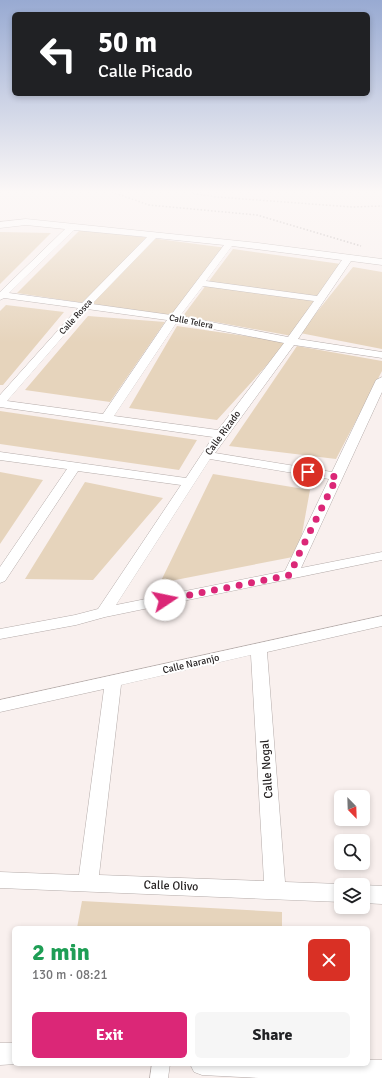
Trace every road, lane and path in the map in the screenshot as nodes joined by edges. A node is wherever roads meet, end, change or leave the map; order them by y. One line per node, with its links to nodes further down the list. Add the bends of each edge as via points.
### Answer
1 (55, 242): 10 (street)
2 (147, 242): 12 (street, Calle Rosca)
3 (223, 242): 5 (street)
4 (348, 242): 6 (path)
5 (230, 243): 7 (street); 9 (street)
6 (367, 248)
7 (348, 258): 8 (street); 11 (street, Calle Rizado)
8 (382, 262)
9 (200, 283): 11 (street); 13 (street)
10 (1, 296): 12 (street, Calle Telera)
11 (320, 300): 14 (street, Calle Rizado)
12 (85, 306): 13 (street, Calle Telera); 17 (street, Calle Rosca)
13 (174, 318): 14 (street, Calle Telera); 18 (street)
14 (291, 342): 15 (street, Calle Telera); 19 (street, Calle Rizado)
15 (382, 355)
16 (382, 380): 23 (street)
17 (0, 403): 18 (street)
18 (106, 419): 19 (street)
19 (221, 434): 20 (street, Calle Rizado)
20 (206, 455): 23 (street); 24 (street, Calle Rizado)
21 (0, 456): 22 (street)
22 (75, 466): 24 (street); 27 (street)
23 (337, 477): 26 (street)
24 (189, 482): 28 (street, Calle Rizado)
25 (382, 556): 26 (street)
26 (290, 575): 28 (street)
27 (0, 578)
28 (103, 612): 30 (street, via 76,620)
29 (382, 621): 31 (street, Calle Naranjo)
30 (0, 634)
31 (259, 648): 32 (street, Calle Naranjo); 36 (street, Calle Nogal)
32 (113, 682): 33 (street, Calle Naranjo); 35 (street)
33 (0, 706)
34 (0, 880): 35 (street, Calle Olivo)
35 (88, 884): 36 (street, Calle Olivo)
36 (275, 889): 37 (street, Calle Olivo)
37 (334, 893)
38 (370, 894): 39 (street)
39 (382, 895)
40 (0, 1054): 41 (street)
41 (12, 1054)
42 (160, 1066): 45 (street)
43 (247, 1066): 44 (street)
44 (382, 1072)
45 (160, 1078)

